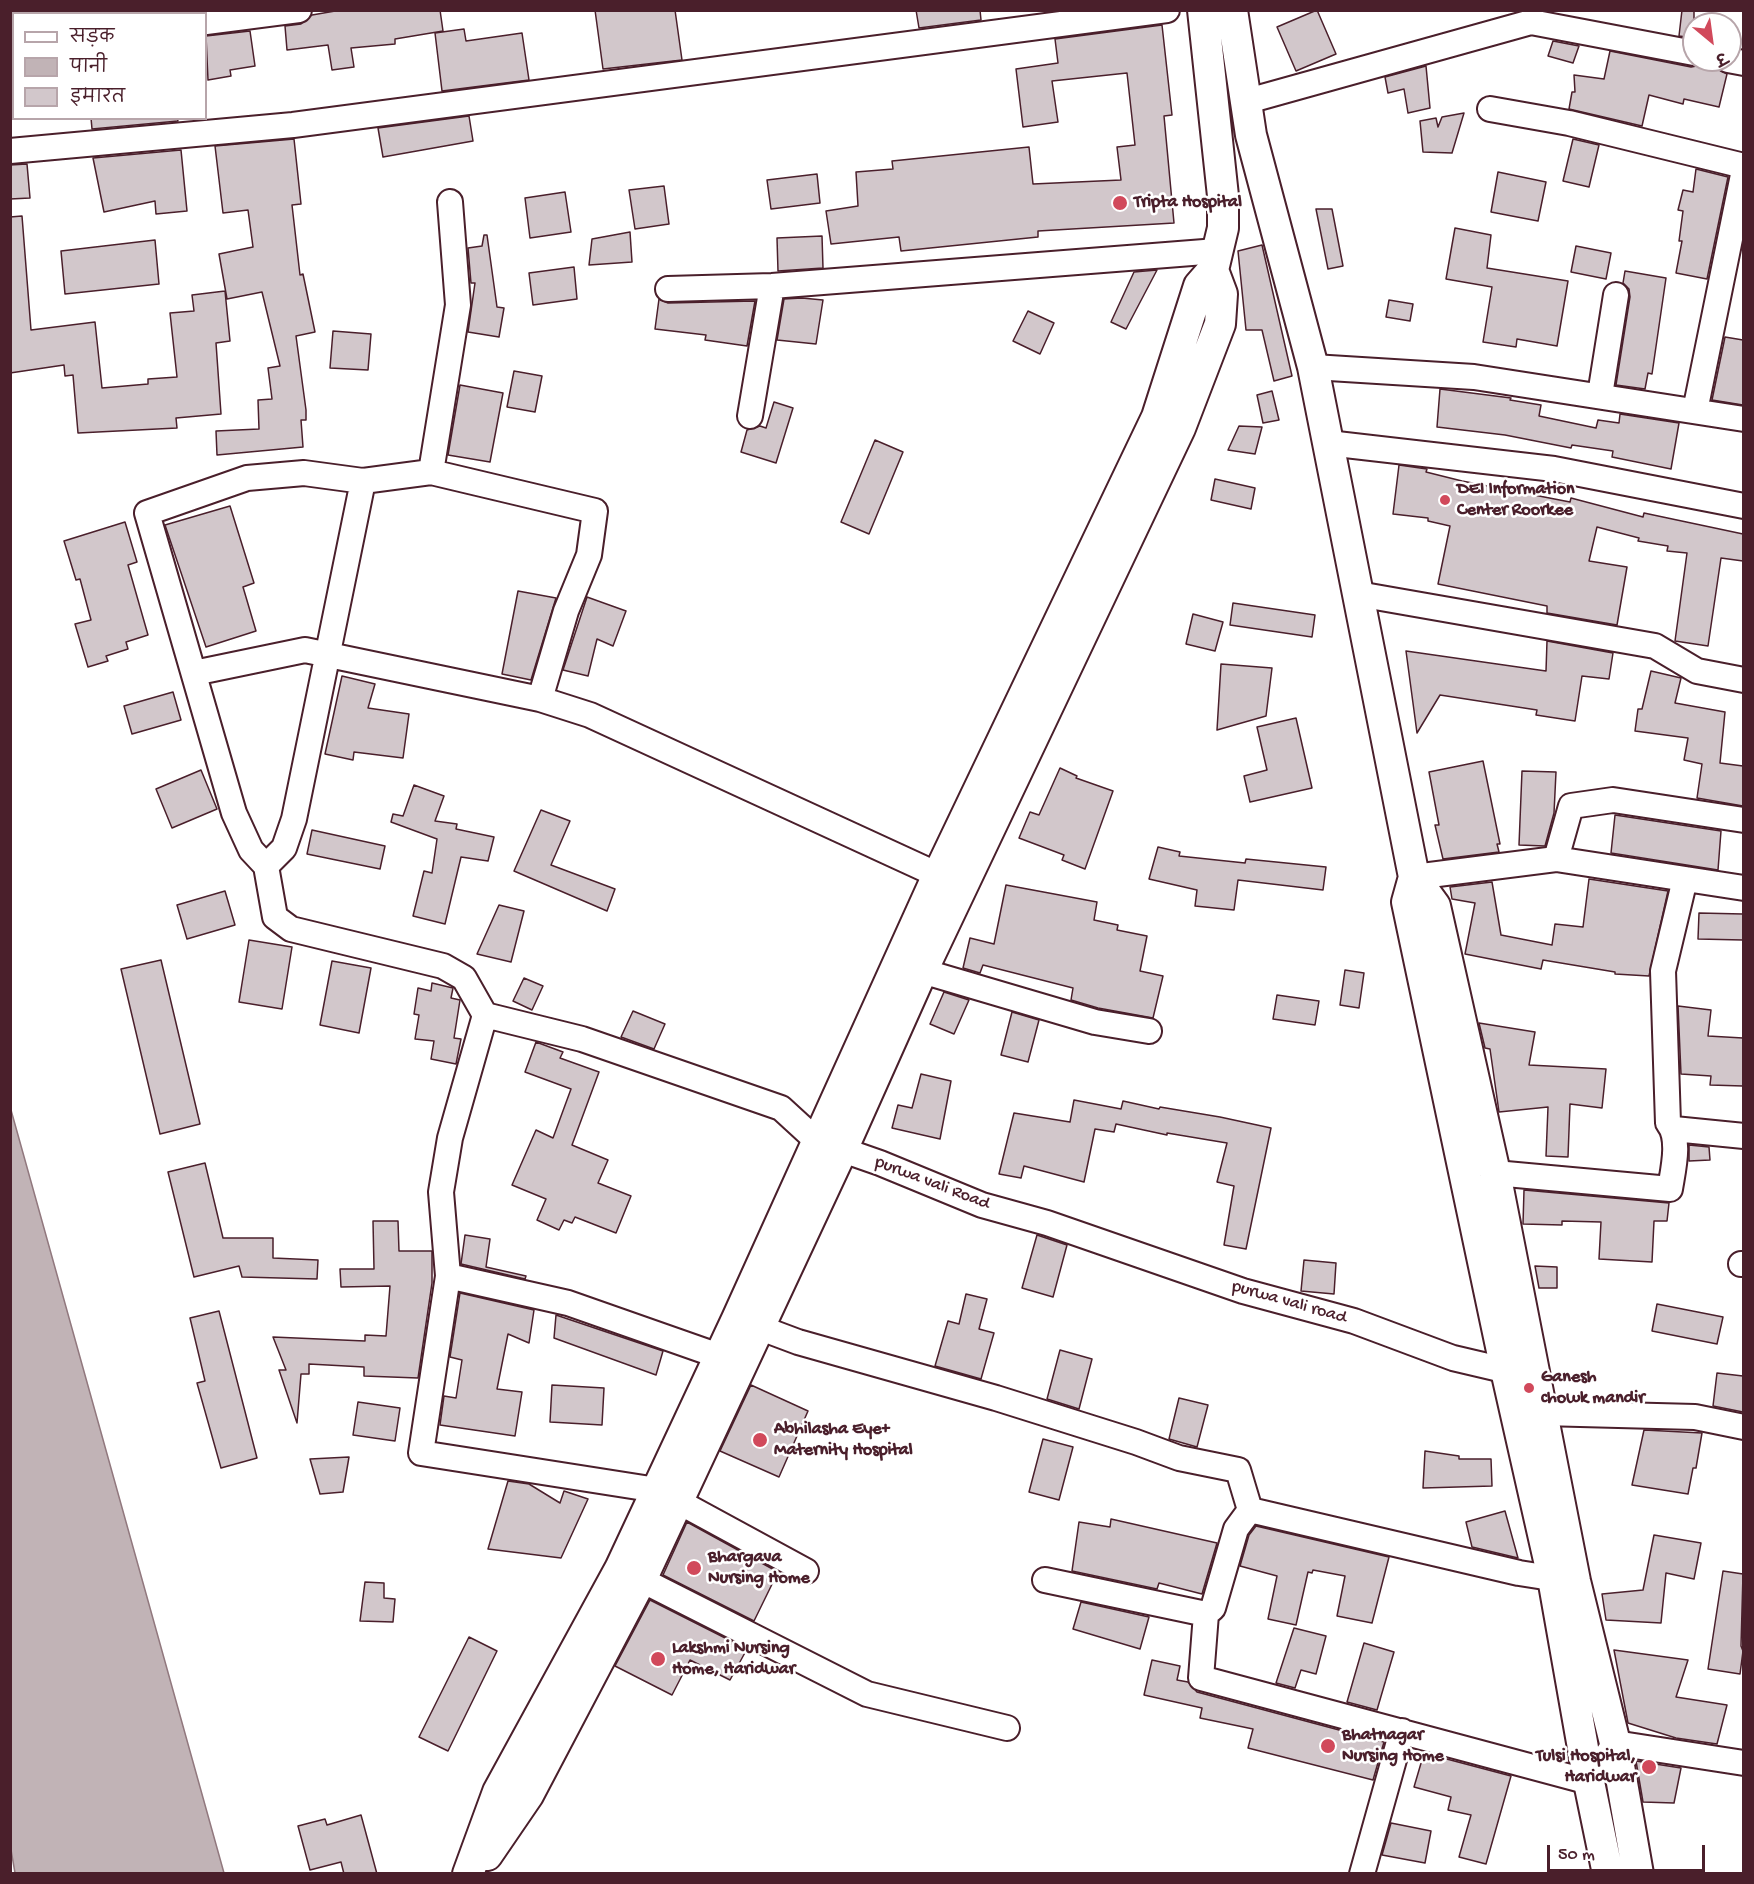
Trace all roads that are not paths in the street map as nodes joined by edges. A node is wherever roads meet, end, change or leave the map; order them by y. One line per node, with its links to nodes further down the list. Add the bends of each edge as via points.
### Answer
1 (299, 10): 5 (street)
2 (1167, 10): 9 (street, via 293,125)
3 (1203, 10): 13 (main road, via 1223,196)
4 (1232, 10): 7 (main road)
5 (207, 22)
6 (1682, 51): 7 (street, via 1531,22)
7 (1244, 102): 12 (main road)
8 (1490, 109): 10 (street, via 1569,123)
9 (10, 151)
10 (1743, 168): 19 (street)
11 (450, 202): 23 (street, via 458,305)
12 (1272, 215): 13 (main road); 17 (main road)
13 (1218, 250): 14 (street); 34 (main road, via 1199,286 1157,417); 38 (main road, via 1220,324 1180,428)
14 (772, 286): 15 (street); 20 (street)
15 (669, 289)
16 (1616, 295): 18 (street)
17 (1312, 367): 18 (street, via 1474,377); 22 (main road)
18 (1600, 395): 19 (street)
19 (1695, 411): 21 (street)
20 (750, 416)
21 (1743, 419)
22 (1328, 442): 25 (street, via 1554,469); 26 (main road)
23 (431, 472): 24 (street); 30 (street, via 595,511 589,555 566,610)
24 (363, 481): 27 (street); 28 (street, via 304,472 247,478 147,513)
25 (1743, 506)
26 (1358, 594): 29 (street, via 1655,646 1697,671); 35 (main road)
27 (330, 654): 28 (street, via 305,651); 30 (street); 33 (street, via 294,819 284,848)
28 (194, 673): 33 (street, via 234,813 251,850)
29 (1743, 680)
30 (540, 699): 34 (street, via 590,715)
31 (1743, 820): 32 (street, via 1612,800 1571,806)
32 (1556, 859): 35 (street); 36 (street)
33 (266, 866): 39 (street, via 275,917 291,929 443,966 464,978)
34 (938, 875): 38 (main road)
35 (1414, 877): 44 (main road, via 1435,906); 49 (main road, via 1407,902)
36 (1684, 879): 37 (street); 41 (street, via 1663,971 1668,1123)
37 (1743, 888)
38 (910, 967): 40 (street, via 1095,1022); 43 (main road)
39 (485, 1015): 43 (street, via 582,1039 782,1108); 46 (street, via 450,1138 441,1192)
40 (1149, 1031)
41 (1674, 1130): 42 (street); 44 (street, via 1670,1189)
42 (1743, 1136)
43 (830, 1145): 45 (street, purwa vali Road, via 982,1205); 47 (main road)
44 (1494, 1173): 49 (main road)
45 (1047, 1224): 49 (street, purwa vali road, via 1243,1291 1354,1321 1453,1358)
46 (448, 1276): 48 (street, via 568,1303); 52 (street, via 421,1453)
47 (748, 1323): 48 (main road); 52 (main road); 53 (street, via 798,1342 996,1398 1179,1458 1238,1470)
48 (719, 1356): 52 (main road)
49 (1519, 1373): 50 (main road); 57 (main road)
50 (1542, 1413): 51 (street, via 1695,1417); 57 (main road)
51 (1743, 1427)
52 (668, 1496): 54 (street); 55 (main road)
53 (1250, 1510): 57 (street); 58 (street, via 1236,1529 1213,1608)
54 (806, 1571)
55 (631, 1575): 59 (street, via 867,1694); 64 (main road, via 498,1792); 65 (main road, via 528,1795)
56 (1045, 1580): 58 (street)
57 (1564, 1580): 61 (main road); 63 (main road)
58 (1206, 1614): 60 (street, via 1201,1678)
59 (1007, 1728)
60 (1402, 1731): 63 (street); 66 (street)
61 (1615, 1743): 62 (street); 63 (street); 68 (main road)
62 (1743, 1763)
63 (1589, 1782): 67 (main road)
64 (468, 1874)
65 (474, 1874)
66 (1362, 1874)
67 (1608, 1874)
68 (1638, 1874)

